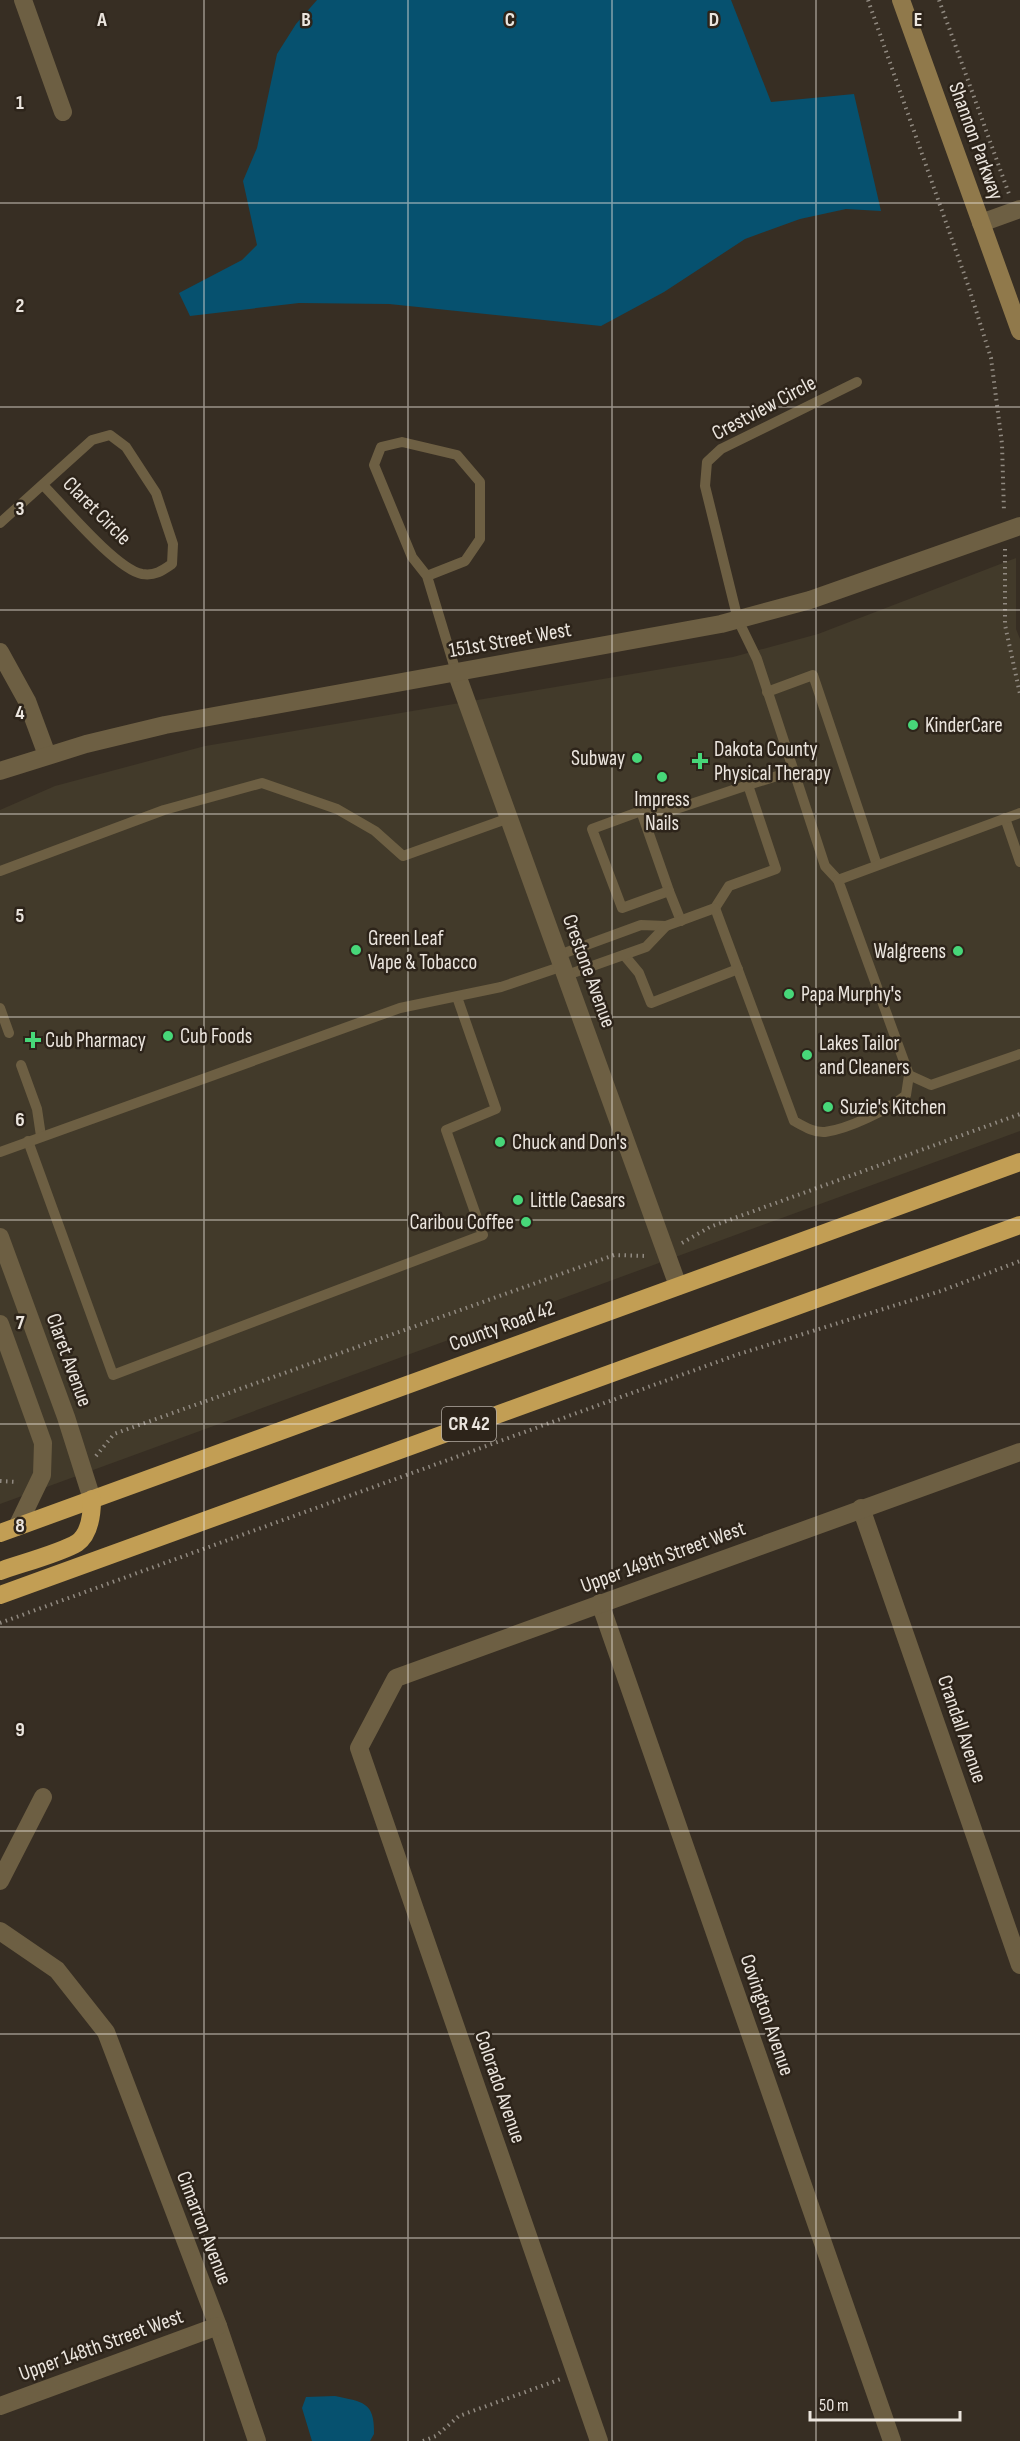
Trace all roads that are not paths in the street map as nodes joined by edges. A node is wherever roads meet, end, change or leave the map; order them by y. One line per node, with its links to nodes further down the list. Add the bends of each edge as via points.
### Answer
1 (23, 0): 3 (street)
2 (901, 0): 5 (street, Shannon Parkway)
3 (63, 112)
4 (1018, 210): 5 (street)
5 (981, 223): 6 (street, Shannon Parkway)
6 (1020, 331)
7 (857, 382): 12 (lane, Crestview Circle, via 721,449 707,462 705,486)
8 (43, 485): 8 (lane, Claret Circle, via 92,440 110,435 126,447 156,493 173,544 172,564 160,573 142,574 120,563); 9 (lane, Claret Circle)
9 (0, 522)
10 (1012, 529): 12 (street, 151st Street West, via 810,600)
11 (427, 576): 11 (lane, via 412,557 374,465 381,447 402,442 457,455 480,482 480,538 465,561); 14 (lane)
12 (738, 620): 14 (street, 151st Street West); 15 (lane, Crestview Circle, via 757,659)
13 (0, 652): 16 (street, via 27,701)
14 (456, 672): 16 (street, 151st Street West, via 165,725); 22 (street, Crestone Avenue)
15 (767, 692): 18 (lane, Crestview Circle); 25 (lane, via 813,675)
16 (46, 755): 17 (street, 151st Street West)
17 (0, 771)
18 (793, 771): 19 (lane); 27 (lane, Crestview Circle, via 825,866)
19 (748, 785): 20 (lane, via 670,811); 29 (lane, via 776,869 729,886)
20 (641, 811): 28 (lane); 28 (lane, via 592,829 622,908)
21 (1020, 813): 23 (lane)
22 (509, 818): 26 (lane, via 403,856 375,831 337,809 262,783 164,810); 33 (street, Crestone Avenue)
23 (1005, 818): 24 (lane); 25 (lane)
24 (1020, 862)
25 (878, 865): 27 (lane)
26 (0, 871)
27 (838, 880): 40 (lane, Crestview Circle)
28 (669, 891): 30 (lane)
29 (715, 908): 30 (lane); 34 (lane)
30 (681, 921): 31 (lane)
31 (666, 926): 32 (lane, via 646,947); 33 (lane, via 641,925)
32 (624, 955): 33 (lane); 34 (lane, via 639,973 651,1002)
33 (563, 966): 35 (lane); 47 (street, Crestone Avenue)
34 (738, 969): 40 (lane, via 794,1121 823,1132 890,1108 906,1095)
35 (457, 997): 41 (lane, via 400,1008); 42 (lane, via 496,1109 446,1130 483,1235 113,1375)
36 (0, 1008): 37 (lane)
37 (9, 1033)
38 (1020, 1054): 40 (lane, via 931,1085)
39 (21, 1065): 41 (lane, via 37,1109)
40 (909, 1075)
41 (41, 1136): 42 (lane)
42 (28, 1141): 43 (lane)
43 (0, 1152)
44 (1020, 1162): 47 (highway, County Road 42)
45 (1020, 1225): 54 (highway, CR 42)
46 (0, 1237): 50 (street, Claret Avenue)
47 (678, 1286): 50 (highway, County Road 42)
48 (0, 1324): 52 (street, via 43,1443 42,1475)
49 (1020, 1452): 51 (street, Upper 149th Street West)
50 (92, 1499): 52 (highway, County Road 42); 53 (highway, via 92,1514 78,1542)
51 (861, 1508): 55 (street, Upper 149th Street West); 60 (street, Crandall Avenue)
52 (8, 1530)
53 (0, 1571)
54 (0, 1595)
55 (600, 1604): 56 (street, Upper 149th Street West, via 396,1678); 65 (street, Covington Avenue)
56 (359, 1748): 64 (street, Colorado Avenue)
57 (43, 1797): 58 (street)
58 (0, 1881)
59 (0, 1931): 61 (street, Cimarron Avenue, via 57,1970 106,2032)
60 (1020, 1965)
61 (218, 2326): 62 (street, Upper 148th Street West); 63 (street, Cimarron Avenue)
62 (0, 2406)
63 (257, 2441)
64 (599, 2441)
65 (892, 2441)

